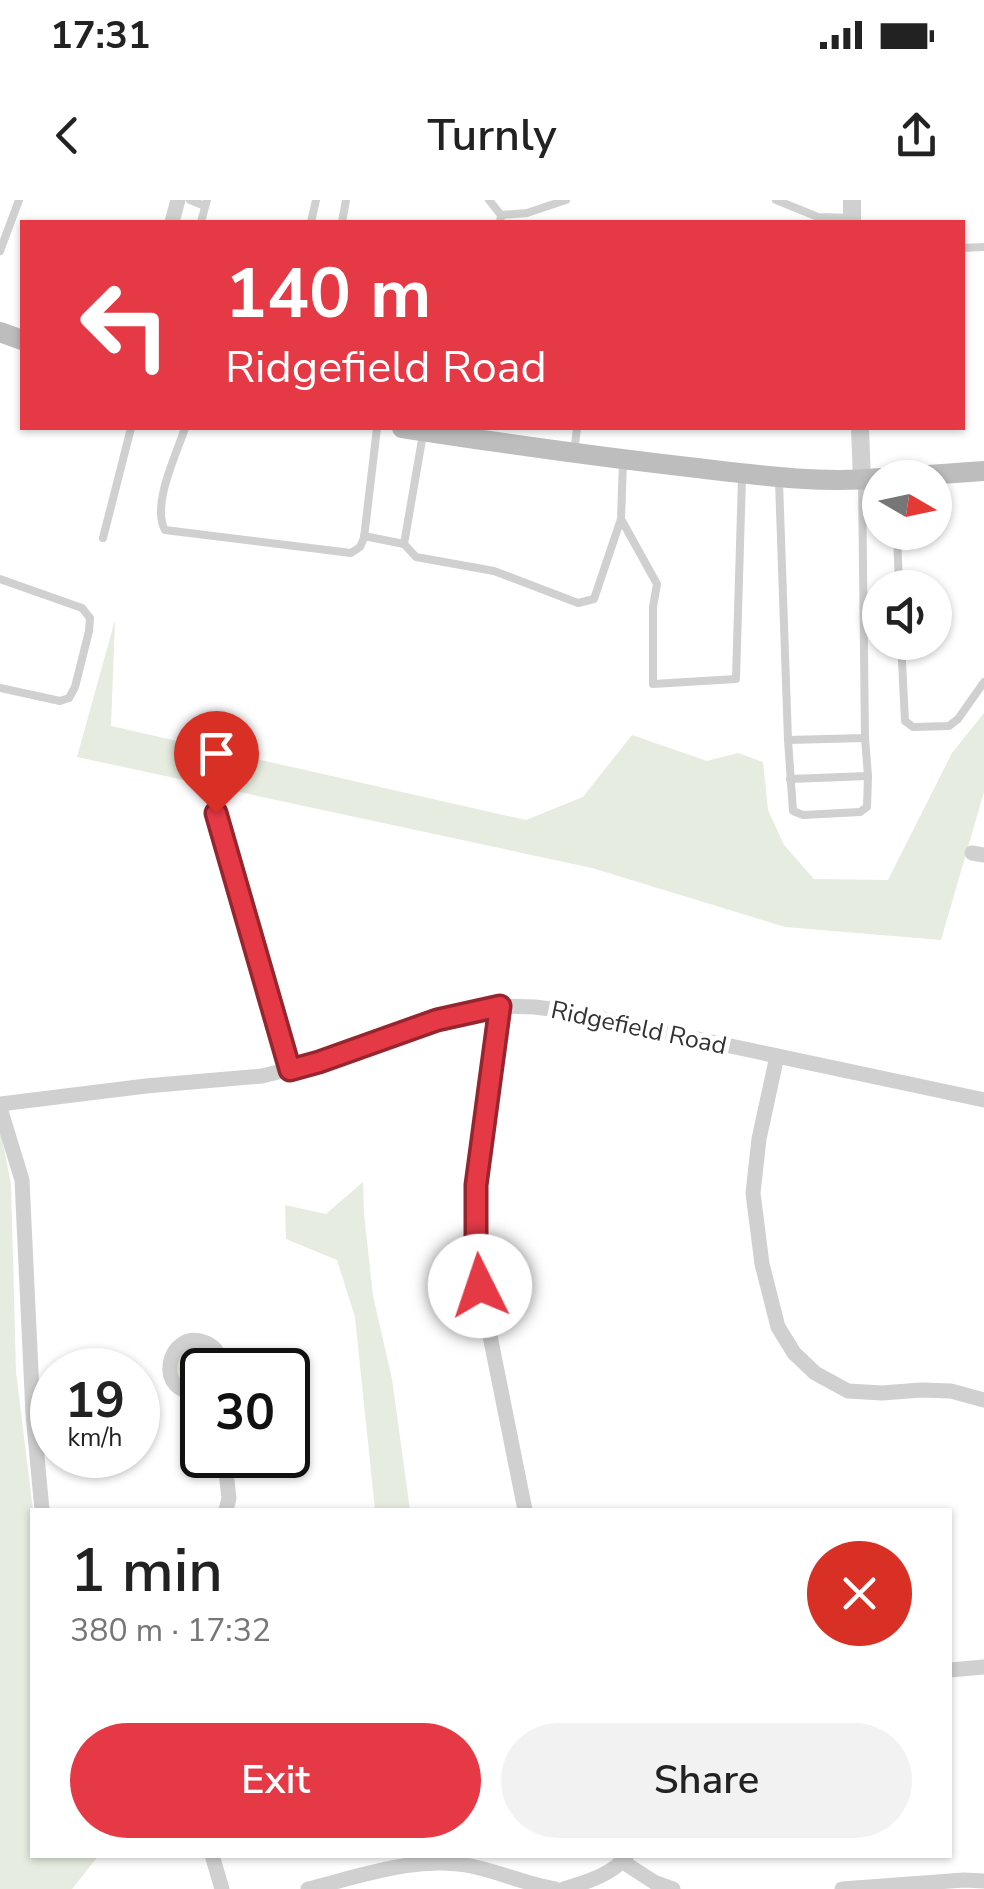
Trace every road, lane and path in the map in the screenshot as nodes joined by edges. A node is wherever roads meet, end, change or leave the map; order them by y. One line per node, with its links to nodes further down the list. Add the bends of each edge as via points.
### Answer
1 (19, 200): 9 (lane)
2 (190, 200): 6 (lane)
3 (488, 200): 8 (lane)
4 (566, 200): 8 (lane)
5 (778, 200): 7 (lane, via 818,217)
6 (206, 203)
7 (852, 213)
8 (500, 219)
9 (0, 251)
10 (131, 430): 28 (lane)
11 (185, 430): 27 (lane, via 163,491 165,530 351,553)
12 (377, 430): 27 (lane)
13 (417, 430): 16 (main road)
14 (578, 430): 18 (lane)
15 (861, 430): 20 (street)
16 (424, 431): 17 (main road); 29 (lane)
17 (451, 431): 18 (main road)
18 (574, 453): 19 (main road)
19 (623, 460): 22 (main road); 26 (lane)
20 (877, 460)
21 (984, 471): 23 (main road)
22 (742, 473): 24 (main road); 26 (lane, via 736,679 653,684 657,584)
23 (952, 473)
24 (778, 476): 25 (main road); 36 (lane)
25 (862, 478)
26 (621, 519): 29 (lane, via 588,602 494,570 416,556)
27 (364, 536): 29 (lane)
28 (103, 538)
29 (404, 544)
30 (880, 550): 35 (lane)
31 (0, 579): 34 (lane, via 82,608 90,618 69,698)
32 (902, 660): 33 (lane, via 904,721 913,727 949,726)
33 (984, 682)
34 (0, 688)
35 (865, 738): 36 (lane); 37 (lane)
36 (788, 740): 38 (lane)
37 (868, 776): 38 (lane); 38 (lane, via 867,807 860,812 803,815 793,811)
38 (790, 780)
39 (216, 813): 42 (street)
40 (500, 1006): 41 (street, Ridgefield Road, via 566,1011); 42 (street, Ridgefield Road); 51 (street, via 476,1185 476,1238)
41 (777, 1056): 43 (street, Ridgefield Road); 47 (street, via 753,1193 778,1327 815,1373 848,1392 951,1391)
42 (290, 1070): 44 (street, Ridgefield Road)
43 (984, 1100)
44 (0, 1106): 49 (street, via 22,1180)
45 (212, 1348): 46 (street, via 191,1341 176,1350 169,1365)
46 (180, 1387)
47 (984, 1400)
48 (227, 1478): 50 (street)
49 (42, 1508)
50 (226, 1508)
51 (525, 1508)
52 (984, 1667): 53 (street)
53 (952, 1670)
54 (213, 1858): 58 (street)
55 (625, 1858): 61 (street, via 594,1880); 62 (street)
56 (984, 1881): 57 (street)
57 (924, 1886): 63 (street)
58 (222, 1889)
59 (308, 1889): 60 (street, via 426,1862 474,1866)
60 (555, 1889)
61 (564, 1889)
62 (673, 1889)
63 (842, 1889)

